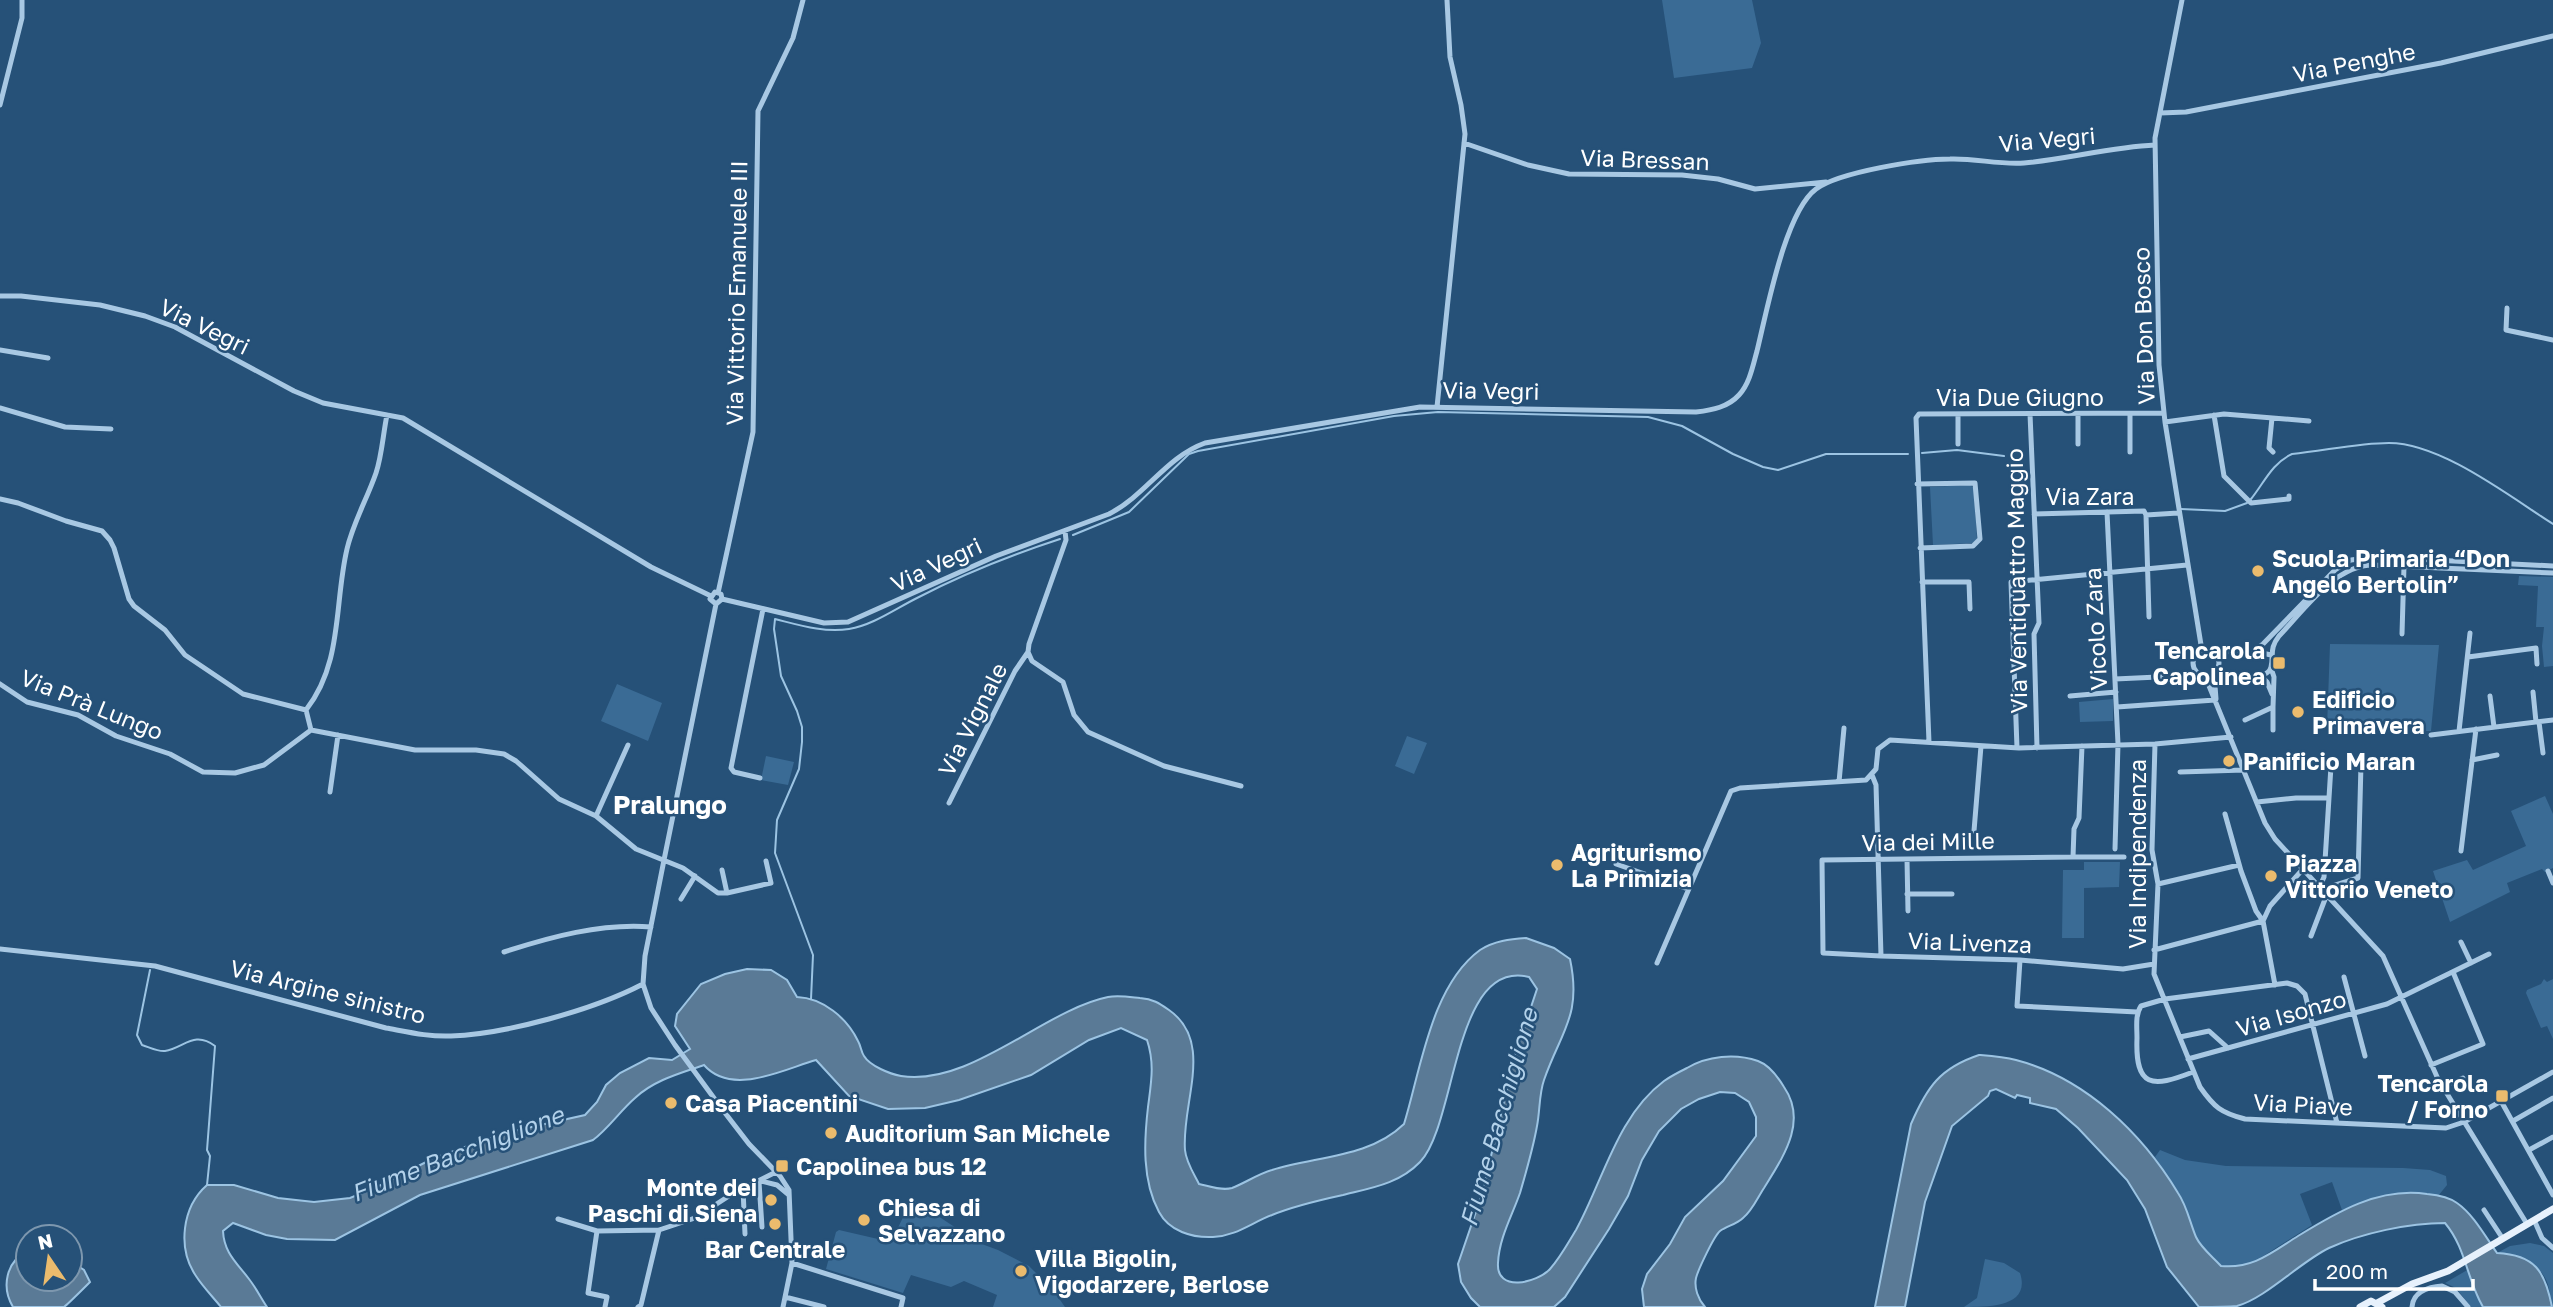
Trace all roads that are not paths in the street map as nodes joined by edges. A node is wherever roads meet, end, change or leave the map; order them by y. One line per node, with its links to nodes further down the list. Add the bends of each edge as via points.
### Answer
1 (22, 0): 6 (street, via 22,18)
2 (803, 0): 50 (street, Via Vittorio Emanuele III, via 793,38 758,111 752,432)
3 (1447, 0): 8 (street, via 1450,57 1465,124)
4 (2182, 0): 7 (street, Via Don Bosco)
5 (2553, 36): 7 (street, Via Penghe, via 2441,63 2186,112)
6 (0, 105)
7 (2160, 113): 9 (street, Via Don Bosco)
8 (1464, 143): 10 (street, Via Bressan, via 1569,174 1682,175 1764,189); 16 (street)
9 (2155, 145): 10 (street, Via Vegri, via 2021,163 1933,160); 18 (street, Via Don Bosco)
10 (1826, 183): 16 (street, Via Vegri, via 1798,211 1750,375 1738,396 1722,407 1696,412)
11 (0, 296): 22 (street, Via Vegri, via 100,305 145,316 323,403)
12 (2507, 308): 13 (street, via 2506,330)
13 (2553, 340)
14 (0, 350): 15 (street)
15 (48, 358)
16 (1437, 407): 40 (street, Via Vegri, via 1205,443 1178,456 1125,506)
17 (0, 408): 28 (street, via 65,427)
18 (2164, 413): 23 (street, Via Due Giugno); 27 (street, Via Don Bosco)
19 (1958, 414): 20 (street, Via Due Giugno); 29 (street); 33 (street, Via Due Giugno, via 1919,414 1914,423)
20 (2030, 414): 21 (street, Via Due Giugno); 38 (street, Via Ventiquattro Maggio)
21 (2078, 414): 23 (street, Via Due Giugno); 30 (street)
22 (387, 415): 51 (street, Via Vegri, via 403,418 651,567); 84 (street, via 377,470 347,550 329,668)
23 (2130, 415): 31 (street)
24 (2214, 415): 25 (street); 27 (street); 34 (street, via 2224,475 2249,501)
25 (2272, 418): 26 (street); 32 (street, via 2269,445)
26 (2309, 421)
27 (2165, 422): 37 (street, Via Don Bosco)
28 (111, 429)
29 (1958, 443)
30 (2078, 444)
31 (2130, 452)
32 (2273, 452)
33 (1917, 484): 41 (street); 41 (street, via 1975,483 1980,539 1973,546)
34 (2289, 496)
35 (0, 499): 84 (street, via 102,531 114,548 134,606 165,630 185,655 243,694)
36 (2107, 512): 38 (street, Via Zara); 39 (street, Via Zara, via 2144,511); 46 (street, Vicolo Zara)
37 (2178, 513): 39 (street, Via Zara); 43 (street, Via Don Bosco)
38 (2034, 514): 48 (street, Via Ventiquattro Maggio)
39 (2146, 515): 45 (street, Via Zara)
40 (1065, 531): 54 (street, Via Vegri, via 996,555 848,622 824,623); 61 (street, Via Vignale, via 1066,540)
41 (1920, 548): 49 (street)
42 (2404, 563): 44 (street); 47 (street); 58 (street); 60 (street, via 2361,558 2345,563 2322,580); 63 (street, via 2348,569 2279,636)
43 (2187, 565): 45 (street); 59 (street, Via Don Bosco)
44 (2553, 566)
45 (2147, 569): 46 (street); 56 (street, Via Zara)
46 (2109, 573): 48 (street); 73 (street, Vicolo Zara)
47 (2553, 573)
48 (2037, 581): 103 (street, via 2011,582); 104 (street, Via Ventiquattro Maggio)
49 (1922, 582): 55 (street, via 1969,582); 97 (street)
50 (718, 593): 51 (street); 52 (street)
51 (711, 596): 53 (street)
52 (722, 599): 53 (street); 54 (street, Via Vegri)
53 (716, 604): 128 (street)
54 (763, 609): 113 (street, via 731,768)
55 (1970, 609)
56 (2149, 617)
57 (2470, 633): 64 (street)
58 (2402, 634)
59 (2202, 651): 62 (street); 66 (street)
60 (2253, 651): 62 (street); 63 (street)
61 (1028, 652): 115 (street, Via Vignale, via 1037,666 1063,682 1074,715 1088,732 1164,766); 119 (street, Via Vignale)
62 (2213, 652): 68 (street, via 2219,662)
63 (2271, 655): 67 (street)
64 (2468, 657): 65 (street, via 2536,648); 93 (street)
65 (2537, 664)
66 (2193, 665): 69 (street); 70 (street)
67 (2271, 668): 71 (street); 78 (street)
68 (2214, 673): 70 (street); 72 (street); 76 (street)
69 (2182, 674): 70 (street); 73 (street)
70 (2203, 675): 81 (street)
71 (2261, 676): 72 (street); 78 (street)
72 (2231, 678): 76 (street)
73 (2115, 680): 75 (street, Vicolo Zara)
74 (0, 684): 91 (street, Via Prà Lungo, via 27,702 78,715 203,772 235,773 264,765)
75 (2116, 692): 79 (street); 82 (street, Vicolo Zara)
76 (2216, 692): 81 (street)
77 (2533, 692): 87 (street)
78 (2272, 694): 83 (street)
79 (2070, 696)
80 (2490, 696): 88 (street)
81 (2216, 701): 82 (street); 96 (street)
82 (2117, 707): 98 (street, Vicolo Zara)
83 (2273, 707): 85 (street); 92 (street)
84 (306, 710): 91 (street)
85 (2245, 720)
86 (2553, 720): 87 (street)
87 (2538, 722): 88 (street); 105 (street)
88 (2494, 727): 90 (street)
89 (1844, 728): 114 (street)
90 (2476, 729): 93 (street); 107 (street)
91 (312, 730): 94 (street)
92 (2273, 730)
93 (2459, 731): 95 (street)
94 (338, 735): 116 (street); 121 (street, via 415,750 504,754 559,799)
95 (2431, 735)
96 (2231, 737): 99 (street); 110 (street)
97 (1929, 742): 101 (street); 112 (street, via 1890,740 1882,744)
98 (2118, 744): 99 (street); 102 (street); 123 (street, Vicolo Zara)
99 (2155, 744): 138 (street, Via Indipendenza, via 2152,850)
100 (628, 745): 121 (street)
101 (1981, 746): 103 (street); 122 (street)
102 (2082, 746): 104 (street); 125 (street)
103 (2017, 748): 104 (street)
104 (2037, 748)
105 (2543, 753)
106 (2497, 755): 107 (street)
107 (2472, 760): 124 (street)
108 (2361, 764): 140 (street, via 2358,878)
109 (2332, 766): 117 (street)
110 (2244, 769): 111 (street); 118 (street)
111 (2180, 772)
112 (1872, 775): 114 (street, via 1866,780); 129 (street, Via Livenza)
113 (760, 778)
114 (1839, 782): 139 (street, via 1731,791)
115 (1241, 786)
116 (330, 792)
117 (2329, 799): 118 (street); 140 (street)
118 (2257, 802): 133 (street, via 2274,838)
119 (949, 803)
120 (2225, 814): 132 (street)
121 (596, 816): 128 (street, via 636,849)
122 (1974, 831)
123 (2115, 849)
124 (2461, 850)
125 (2073, 857): 126 (street, Via dei Mille); 127 (street, Via dei Mille)
126 (2124, 857)
127 (1907, 859): 129 (street, Via dei Mille); 142 (street, Via Livenza)
128 (663, 860): 136 (street); 149 (street)
129 (1879, 860): 156 (street, Via Livenza); 156 (street, Via dei Mille, via 1822,860 1822,927 1823,953)
130 (766, 861): 141 (street, via 771,883)
131 (1616, 864): 139 (street)
132 (2239, 865): 138 (street); 148 (street)
133 (2303, 869): 140 (street); 148 (street, via 2270,906)
134 (722, 870): 141 (street)
135 (2548, 871): 137 (street)
136 (695, 876): 141 (street); 144 (street)
137 (2553, 883)
138 (2158, 884): 153 (street, Via Indipendenza)
139 (1688, 889): 159 (street)
140 (2323, 890): 145 (street); 146 (street)
141 (727, 893)
142 (1908, 894): 143 (street, Via Livenza); 147 (street, Via Livenza)
143 (1952, 894)
144 (681, 899)
145 (2334, 902): 146 (street); 165 (street, via 2384,956)
146 (2324, 906): 150 (street)
147 (1908, 911)
148 (2263, 921): 153 (street); 163 (street)
149 (651, 927): 154 (street, via 556,936); 164 (street)
150 (2311, 936)
151 (2461, 942): 158 (street)
152 (0, 949): 164 (street, Via Argine sinistro, via 155,965 421,1035 451,1036 532,1023)
153 (2154, 950): 160 (street, Via Indipendenza)
154 (504, 952)
155 (2489, 954): 158 (street, Via Isonzo)
156 (1881, 956): 157 (street, Via Livenza)
157 (2020, 960): 160 (street, Via Livenza, via 2123,969); 167 (street, via 2017,1006)
158 (2472, 962): 161 (street, Via Isonzo)
159 (1657, 963)
160 (2154, 964): 166 (street, Via Piave)
161 (2453, 972): 165 (street, Via Isonzo); 174 (street, via 2483,1044)
162 (2344, 977): 168 (street)
163 (2274, 985): 166 (street); 169 (street, via 2287,983 2305,994)
164 (643, 988): 186 (street, via 651,1008 697,1075)
165 (2402, 998): 168 (street, Via Isonzo); 174 (street)
166 (2165, 999): 167 (street, via 2141,1006); 170 (street, Via Piave)
167 (2137, 1012): 176 (street, via 2141,1074 2161,1082)
168 (2354, 1013): 169 (street, Via Isonzo); 172 (street)
169 (2313, 1026): 171 (street, Via Isonzo); 183 (street)
170 (2179, 1037): 171 (street, via 2209,1031); 173 (street, Via Piave)
171 (2229, 1048): 173 (street, Via Isonzo)
172 (2365, 1056)
173 (2188, 1059): 176 (street, Via Piave)
174 (2431, 1065): 178 (street)
175 (2553, 1072): 180 (street)
176 (2193, 1073): 183 (street, Via Piave, via 2211,1103 2224,1114)
177 (2463, 1078): 178 (street)
178 (2443, 1087): 182 (street)
179 (2553, 1098): 181 (street)
180 (2501, 1101): 181 (street); 182 (street)
181 (2513, 1121): 185 (street)
182 (2464, 1122): 183 (street, Via Piave, via 2446,1128); 196 (street)
183 (2337, 1123)
184 (2553, 1136): 185 (street)
185 (2529, 1150): 191 (street)
186 (776, 1172): 187 (street); 188 (street)
187 (782, 1180): 189 (street); 192 (street)
188 (760, 1182): 189 (street); 190 (street); 197 (street)
189 (770, 1183): 192 (street)
190 (743, 1189): 198 (street, via 695,1218); 200 (street)
191 (2553, 1195)
192 (790, 1196): 203 (street)
193 (2484, 1210): 201 (street)
194 (2553, 1210): 196 (main road)
195 (558, 1219): 199 (street)
196 (2531, 1223): 201 (main road); 202 (street)
197 (762, 1227)
198 (659, 1230): 199 (street); 208 (street)
199 (597, 1231): 207 (street, via 588,1293 607,1297)
200 (745, 1234)
201 (2503, 1239): 204 (main road)
202 (2553, 1248)
203 (792, 1263): 205 (street); 211 (street, via 903,1298)
204 (2397, 1294): 206 (main road); 213 (main road)
205 (785, 1297): 209 (street); 210 (street)
206 (2380, 1305): 212 (main road, via 2371,1301)
207 (605, 1307)
208 (638, 1307)
209 (783, 1307)
210 (824, 1307)
211 (901, 1307)
212 (2359, 1307)
213 (2389, 1307)
214 (2412, 1307): 215 (street, via 2416,1294 2442,1286 2455,1292)
215 (2468, 1307)

